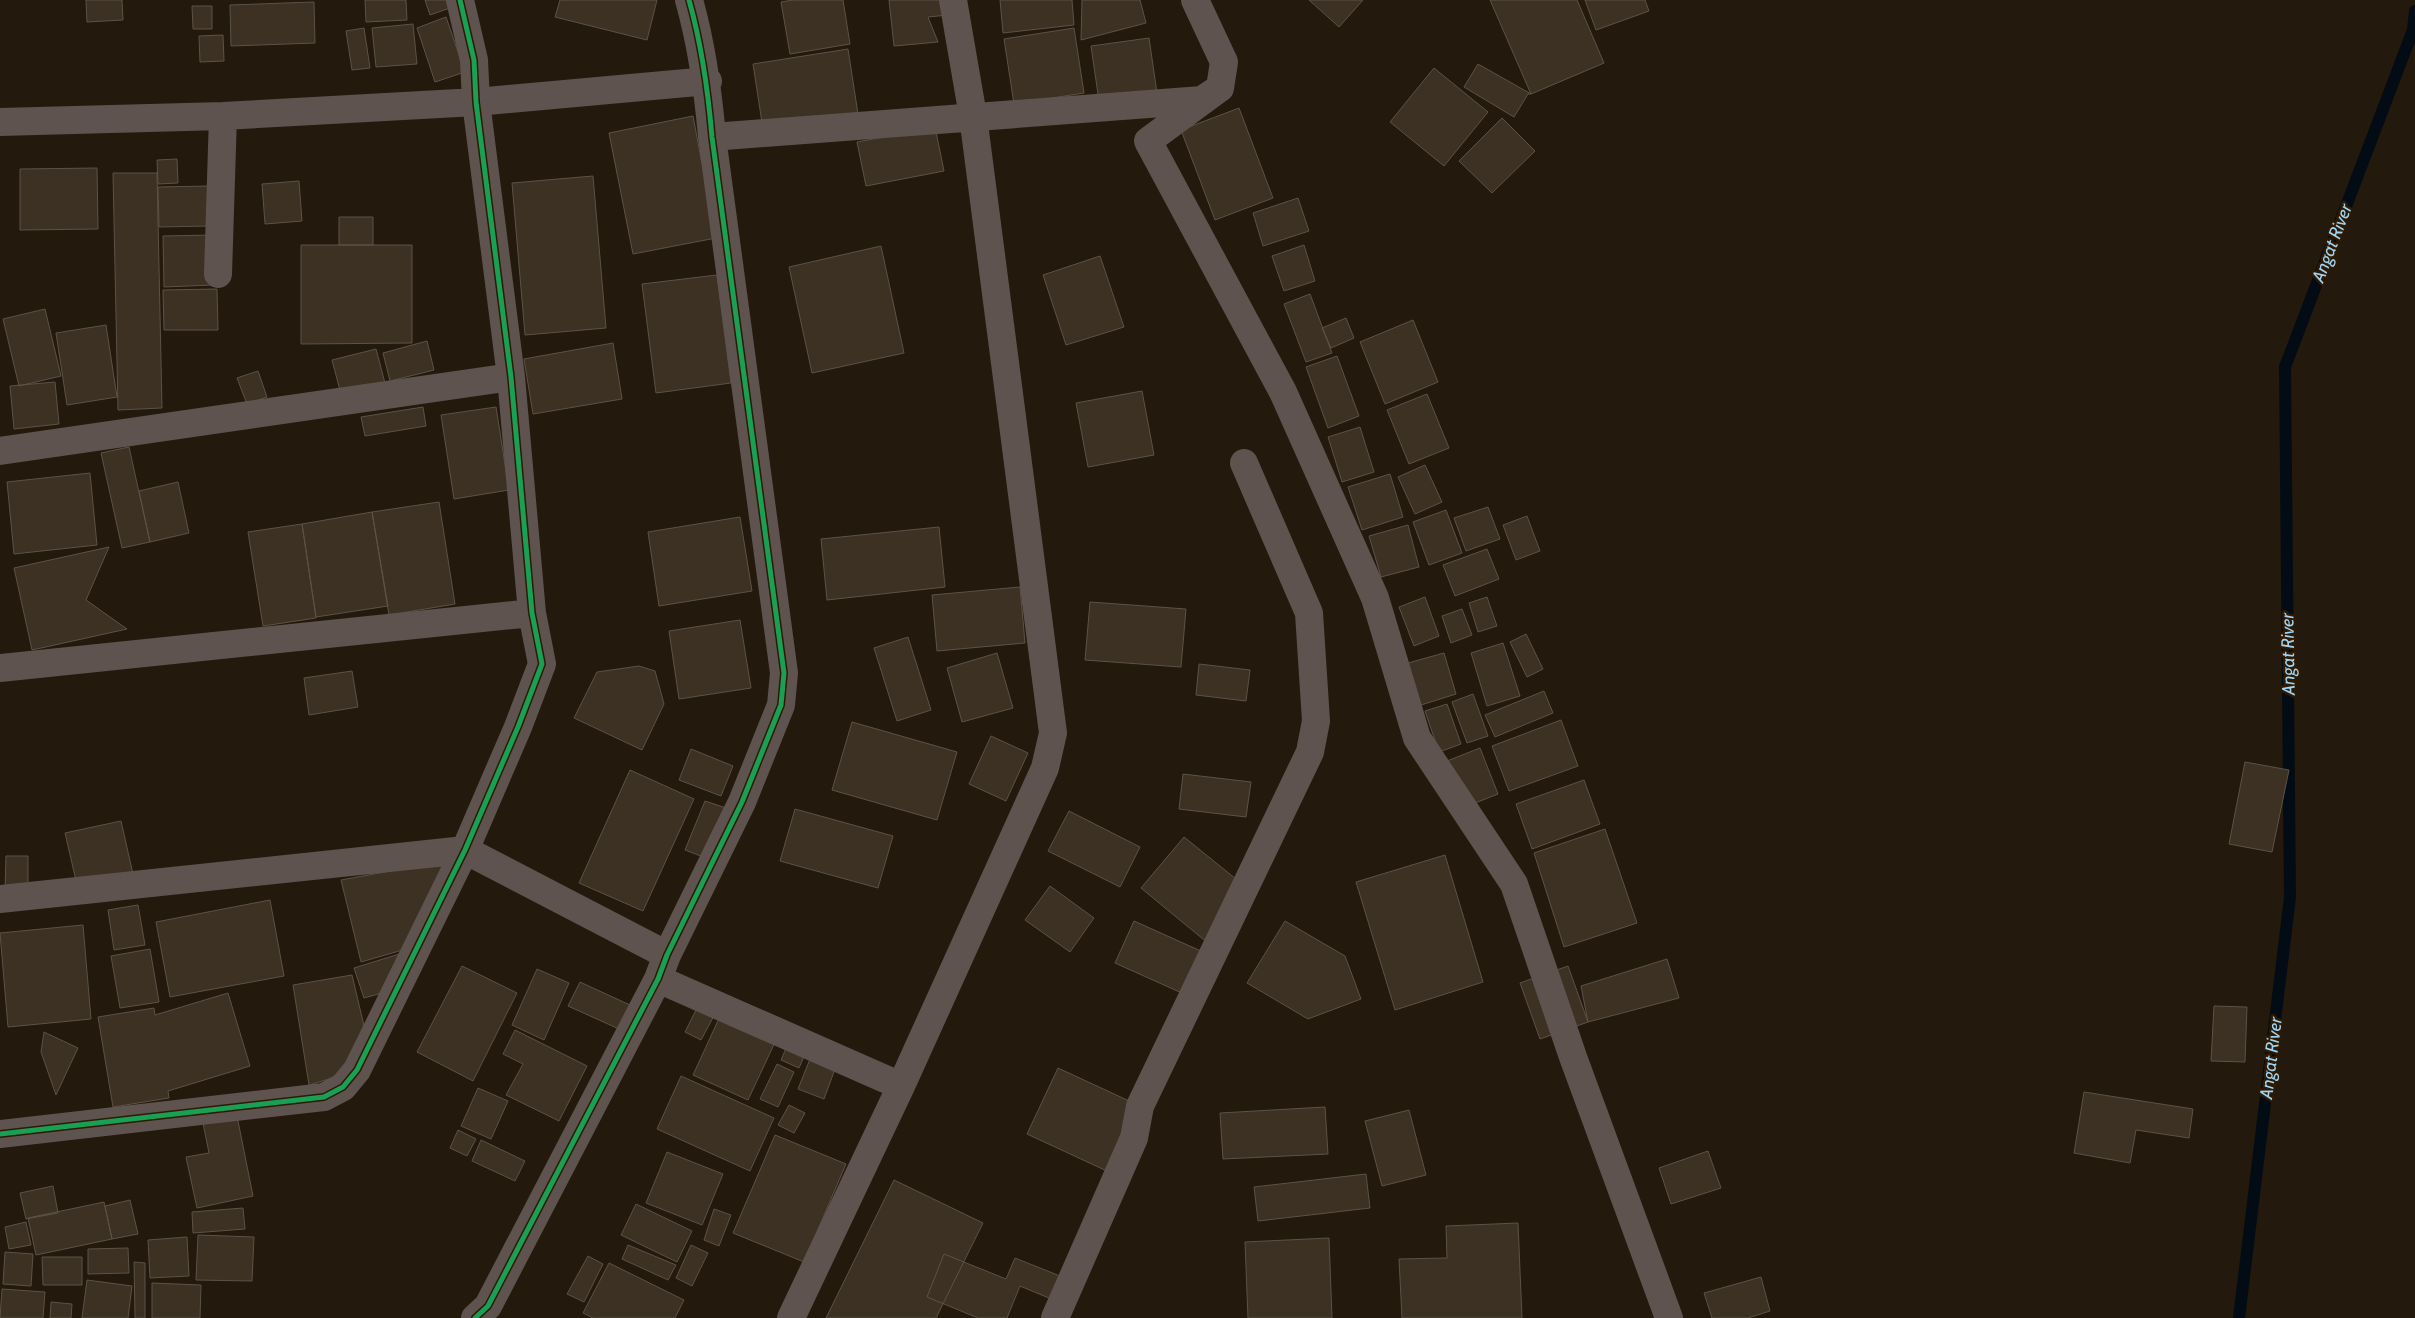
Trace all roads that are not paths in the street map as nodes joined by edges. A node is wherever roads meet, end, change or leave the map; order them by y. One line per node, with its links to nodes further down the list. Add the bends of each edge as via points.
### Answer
1 (460, 0): 7 (street, via 474,60)
2 (689, 0): 5 (street)
3 (953, 0): 9 (street)
4 (1195, 0): 6 (street, via 1224,62)
5 (708, 81): 7 (street); 11 (street)
6 (1220, 88): 9 (street, via 1202,100); 26 (street, via 1148,141 1284,392 1375,598 1417,738 1514,884 1573,1057)
7 (476, 102): 8 (street); 13 (street)
8 (223, 116): 10 (street); 12 (street)
9 (973, 116): 11 (street); 21 (street, via 1053,733 1045,768)
10 (0, 122)
11 (712, 137): 20 (street, via 784,673 781,705 742,802)
12 (218, 274)
13 (511, 377): 14 (street); 16 (street)
14 (0, 451)
15 (1244, 462): 25 (street, via 1309,613 1316,721 1310,752 1140,1106 1134,1138)
16 (532, 614): 17 (street); 18 (street, via 542,664)
17 (0, 668)
18 (465, 850): 19 (street); 20 (street); 22 (street, via 357,1070 343,1086 324,1096)
19 (0, 899)
20 (662, 967): 21 (street); 23 (street, via 488,1306)
21 (901, 1086): 24 (street)
22 (0, 1134)
23 (476, 1318)
24 (791, 1318)
25 (1055, 1318)
26 (1669, 1318)

